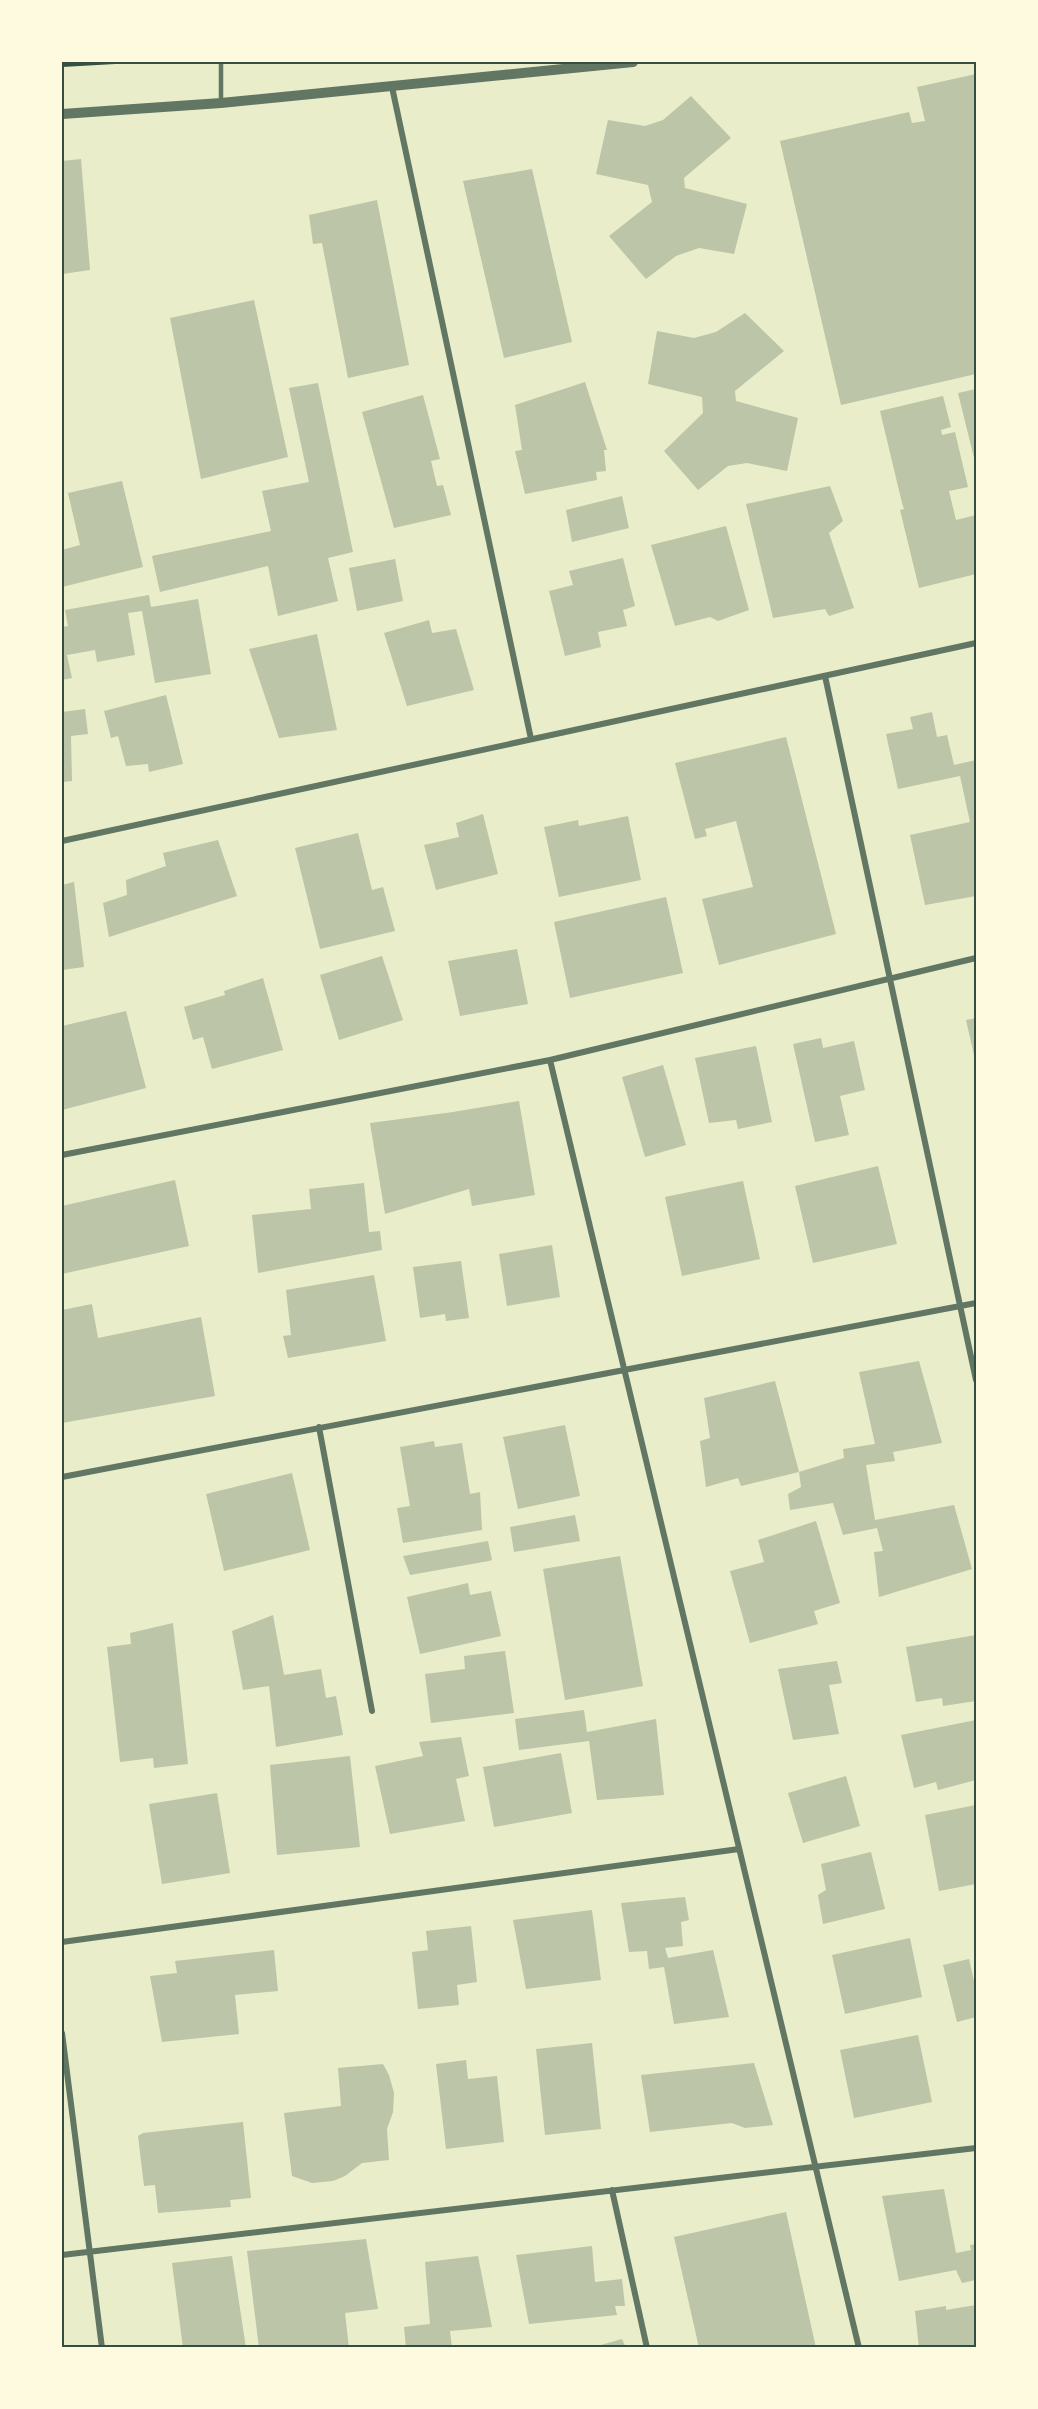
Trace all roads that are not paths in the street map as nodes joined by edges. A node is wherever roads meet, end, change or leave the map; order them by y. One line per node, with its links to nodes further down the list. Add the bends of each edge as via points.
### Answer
1 (221, 62): 4 (lane)
2 (633, 62): 3 (street)
3 (392, 87): 4 (street); 8 (street)
4 (221, 103): 5 (street)
5 (62, 114)
6 (976, 643): 7 (street)
7 (825, 676): 8 (street); 11 (street)
8 (531, 739): 9 (street)
9 (62, 842)
10 (976, 958): 11 (street)
11 (890, 979): 12 (street); 15 (street)
12 (550, 1060): 13 (street); 16 (street)
13 (62, 1155)
14 (976, 1302): 15 (street)
15 (960, 1306): 16 (street); 17 (street)
16 (624, 1370): 18 (street); 21 (street)
17 (976, 1380)
18 (320, 1427): 19 (street); 20 (street)
19 (62, 1477)
20 (372, 1711)
21 (739, 1849): 22 (street); 25 (street)
22 (62, 1942)
23 (62, 2033): 27 (street)
24 (976, 2148): 25 (street)
25 (815, 2166): 26 (street); 31 (street)
26 (612, 2190): 27 (street); 30 (street)
27 (89, 2250): 28 (street); 29 (street)
28 (62, 2254)
29 (102, 2348)
30 (647, 2348)
31 (859, 2348)

